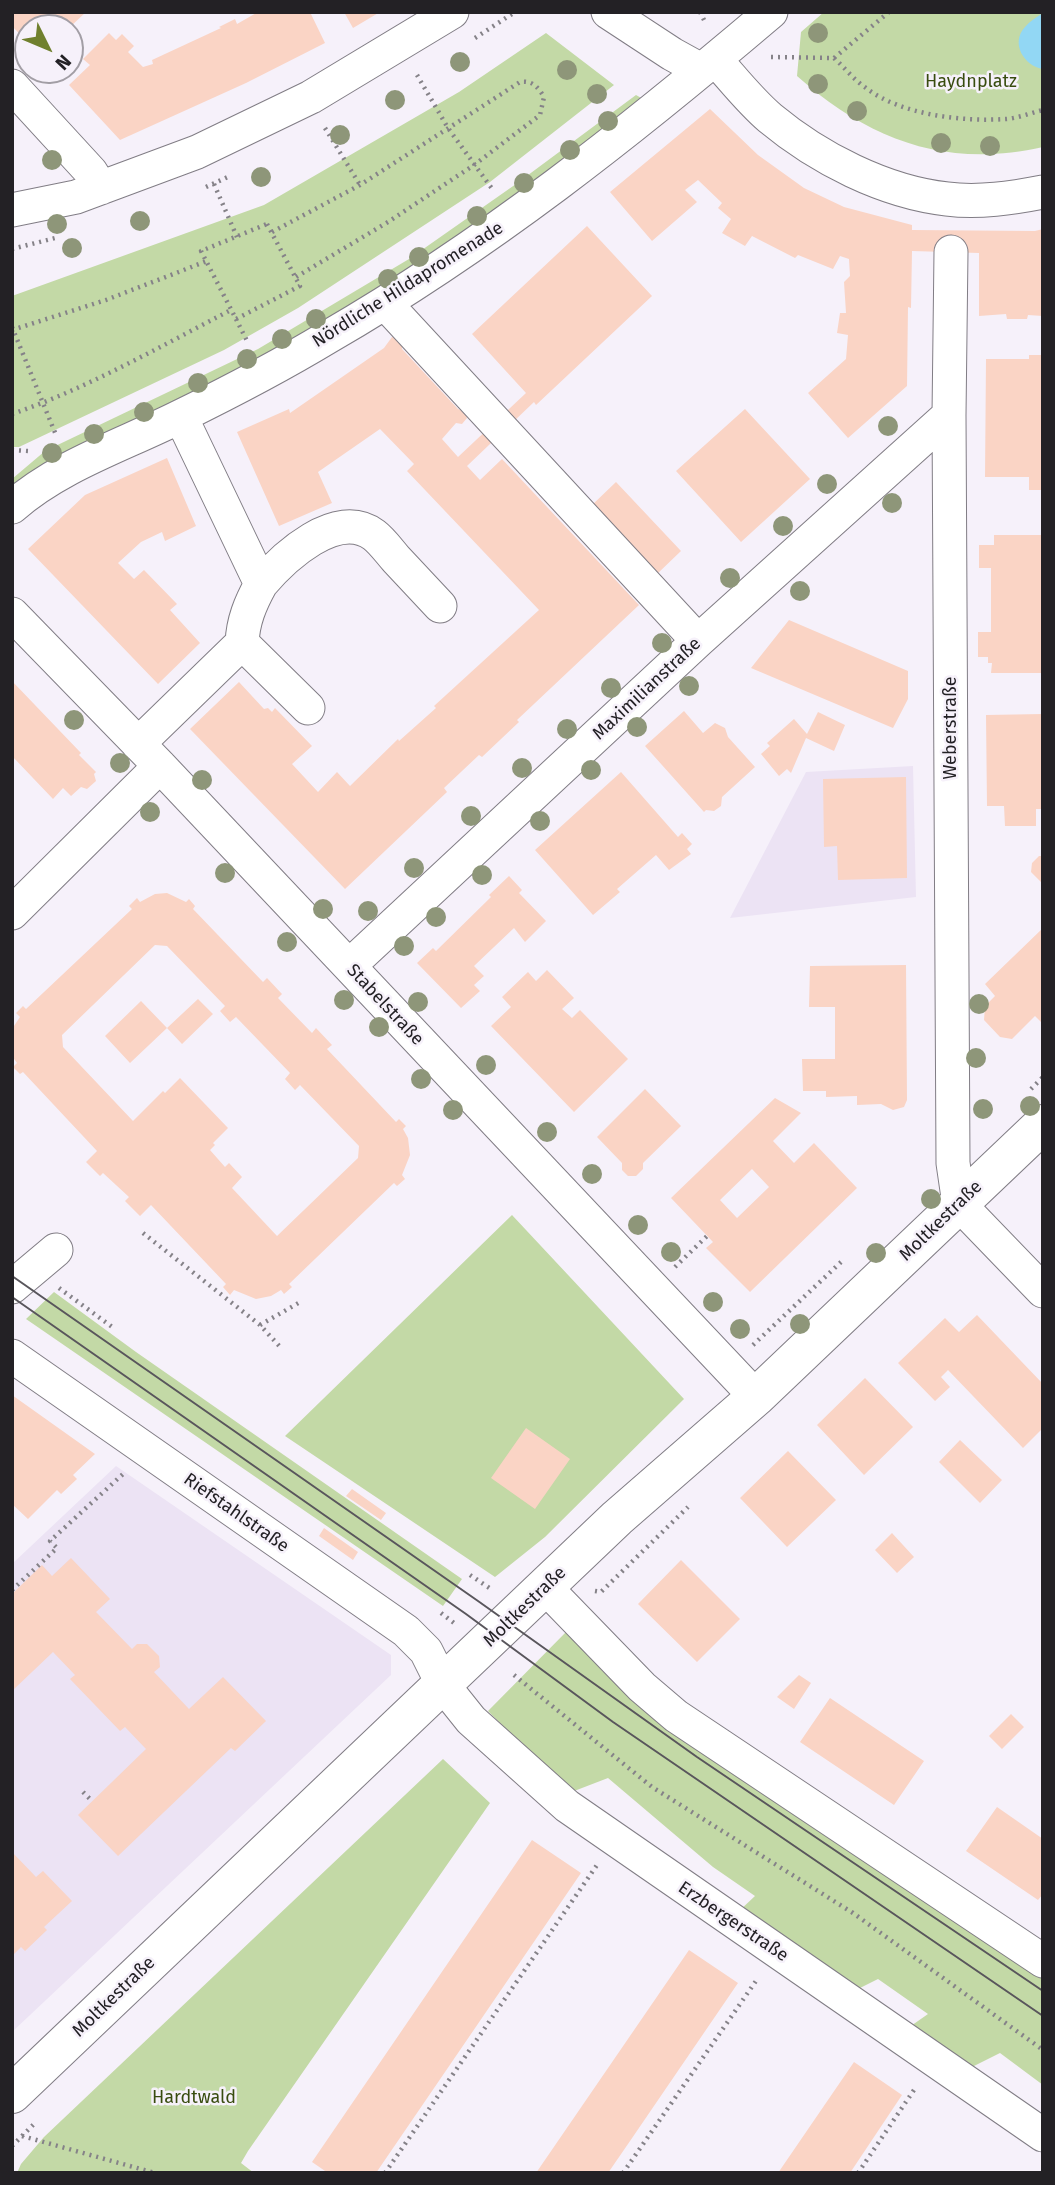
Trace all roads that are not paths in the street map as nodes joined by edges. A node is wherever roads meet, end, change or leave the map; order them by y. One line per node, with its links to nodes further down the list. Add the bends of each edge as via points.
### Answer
1 (452, 12): 6 (street, via 312,97 197,152)
2 (608, 12): 4 (street)
3 (771, 12): 4 (street, Nördliche Hildapromenade)
4 (708, 65): 9 (street, via 800,141 836,163 910,192); 10 (street, Nördliche Hildapromenade, via 505,224)
5 (12, 86): 6 (street)
6 (101, 188): 8 (street)
7 (1043, 192): 9 (street, via 992,200)
8 (12, 210)
9 (950, 228): 11 (street, Weberstraße)
10 (385, 303): 12 (street, Nördliche Hildapromenade); 17 (street)
11 (949, 415): 17 (street, Maximilianstraße); 24 (street, Weberstraße, via 953,1163)
12 (181, 417): 13 (street, Nördliche Hildapromenade, via 69,469); 14 (street)
13 (12, 507)
14 (261, 584): 15 (street, via 306,541 355,527 373,534); 18 (street, via 249,606)
15 (440, 606)
16 (12, 614): 20 (street, Stabelstraße)
17 (698, 641): 22 (street, Maximilianstraße)
18 (242, 643): 19 (street); 20 (street)
19 (308, 708)
20 (149, 755): 21 (street); 22 (street, Stabelstraße)
21 (12, 913)
22 (349, 966): 27 (street, Stabelstraße)
23 (1043, 1124): 24 (main road, Moltkestraße)
24 (960, 1204): 25 (street); 27 (main road, Moltkestraße)
25 (1043, 1291)
26 (12, 1356): 29 (street, Riefstahlstraße, via 406,1631 426,1651)
27 (757, 1397): 28 (main road, Moltkestraße)
28 (545, 1587): 29 (main road, Moltkestraße); 30 (street, via 642,1688 676,1716)
29 (443, 1685): 31 (main road, Moltkestraße); 32 (street, Erzbergerstraße, via 471,1720 567,1806)
30 (1043, 1961)
31 (12, 2094)
32 (1043, 2135)

